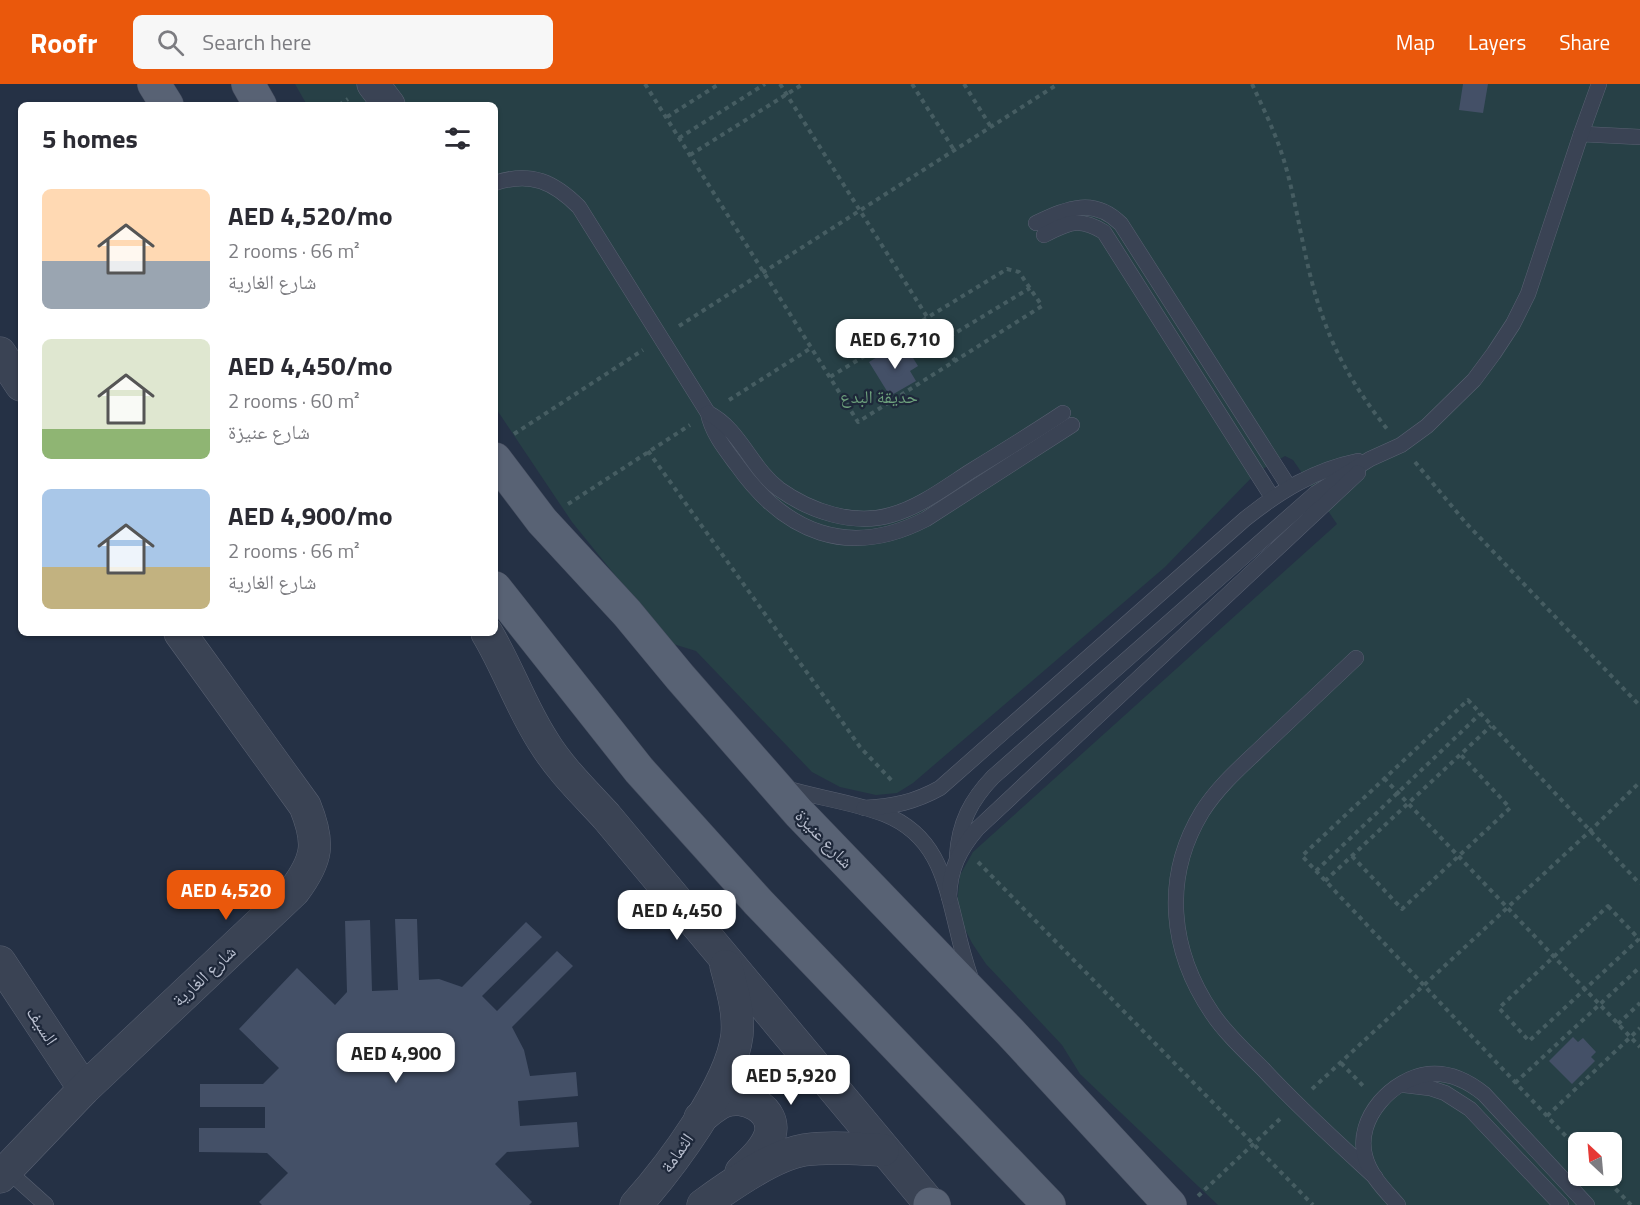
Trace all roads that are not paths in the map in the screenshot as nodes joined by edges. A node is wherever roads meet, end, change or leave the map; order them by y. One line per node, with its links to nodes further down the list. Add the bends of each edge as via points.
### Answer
1 (154, 84): 5 (main road)
2 (248, 84): 6 (main road)
3 (373, 84): 7 (street)
4 (1599, 84): 8 (lane)
5 (165, 102)
6 (258, 102)
7 (387, 102)
8 (1581, 134): 9 (lane); 15 (lane, via 1528,294 1513,324 1474,380 1427,426 1401,445)
9 (1640, 137)
10 (498, 183): 13 (lane, via 541,180 569,197 590,222 708,413 718,438 749,483 793,521 847,537 888,535 908,528)
11 (0, 353): 12 (street)
12 (18, 380)
13 (1068, 419)
14 (500, 449): 22 (main road, شارع عنيزة, via 542,521 627,612)
15 (1370, 459): 16 (lane, via 1331,468); 24 (lane, via 1344,488 977,829); 24 (lane, via 1316,493 993,777 968,809)
16 (1289, 487): 17 (lane); 17 (lane, via 1121,224 1104,211 1076,207 1040,229 1072,222 1088,223 1104,232)
17 (1272, 497): 23 (lane, via 950,781 907,803)
18 (498, 592): 40 (main road, via 639,770 758,902)
19 (182, 636): 30 (street, شارع الغارية, via 305,806 314,827 315,850 308,872 294,891)
20 (489, 636): 26 (street, via 554,758)
21 (1356, 658): 34 (lane, via 1217,792 1192,831 1184,853 1177,892 1177,935 1189,973 1228,1033 1296,1104)
22 (775, 786): 23 (lane); 28 (main road, شارع عنيزة)
23 (864, 808): 25 (lane, via 894,820 921,839 939,866)
24 (957, 856): 25 (lane)
25 (949, 897): 28 (lane)
26 (724, 960): 31 (street, الثمامة, via 737,1016 736,1036 728,1065); 32 (street)
27 (0, 962): 30 (street, السيف)
28 (978, 999): 36 (main road, شارع عنيزة)
29 (1401, 1085): 34 (lane, via 1379,1103 1363,1142); 42 (lane, via 1430,1088 1464,1104); 43 (lane, via 1429,1074 1444,1074 1472,1084)
30 (84, 1089): 33 (street, شارع الغارية)
31 (700, 1119): 35 (street, via 722,1102 735,1100 760,1107 770,1120 769,1137 763,1148); 39 (street, الثمامة, via 671,1164)
32 (883, 1150): 35 (street, via 820,1148 793,1153); 37 (street)
33 (4, 1173): 38 (lane)
34 (1375, 1177): 41 (lane)
35 (712, 1198)
36 (1183, 1201)
37 (931, 1204)
38 (46, 1205)
39 (636, 1205)
40 (1049, 1205)
41 (1398, 1205)
42 (1561, 1205)
43 (1587, 1205)

